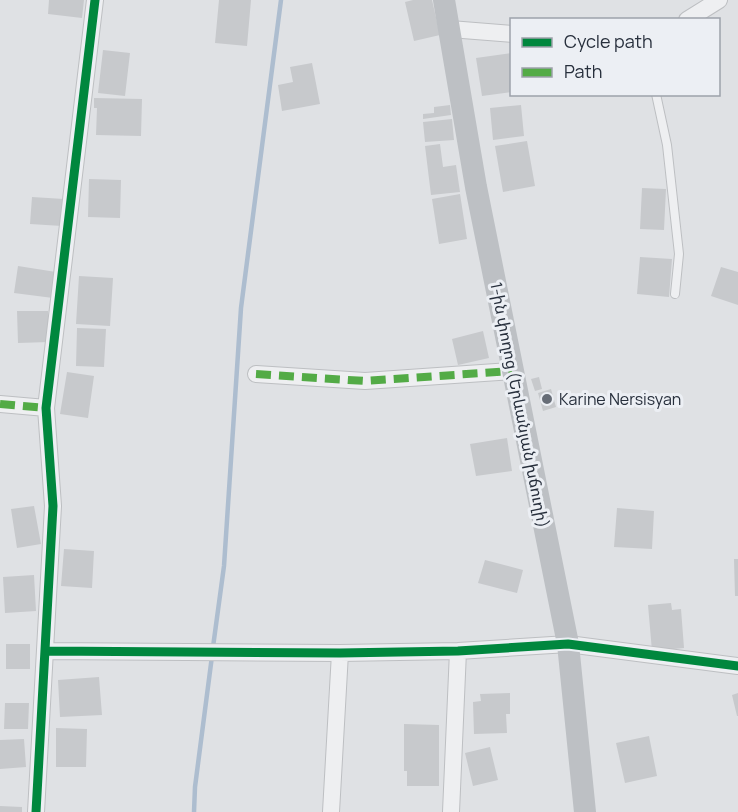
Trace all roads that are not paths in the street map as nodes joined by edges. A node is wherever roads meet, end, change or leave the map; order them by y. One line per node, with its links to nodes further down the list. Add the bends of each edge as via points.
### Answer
1 (95, 0): 12 (street)
2 (444, 0): 5 (main road, 1-ին փողոց (Երևանյան խճուղի))
3 (719, 0): 4 (street)
4 (690, 18)
5 (450, 29): 6 (street); 9 (main road, 1-ին փողոց (Երևանյան խճուղի))
6 (510, 34)
7 (656, 96): 8 (lane, via 667,145 679,254)
8 (675, 294)
9 (512, 370): 10 (street, via 364,381); 13 (main road, 1-ին փողոց (Երևանյան խճուղի))
10 (256, 374)
11 (0, 404): 12 (street)
12 (46, 408): 14 (street, via 53,506)
13 (568, 644): 15 (street); 17 (street); 21 (main road, 1-ին փողոց (Երևանյան խճուղի))
14 (46, 651): 16 (street); 18 (street)
15 (458, 651): 16 (street); 20 (street)
16 (340, 653): 19 (street)
17 (738, 666)
18 (36, 812)
19 (331, 812)
20 (451, 812)
21 (585, 812)

